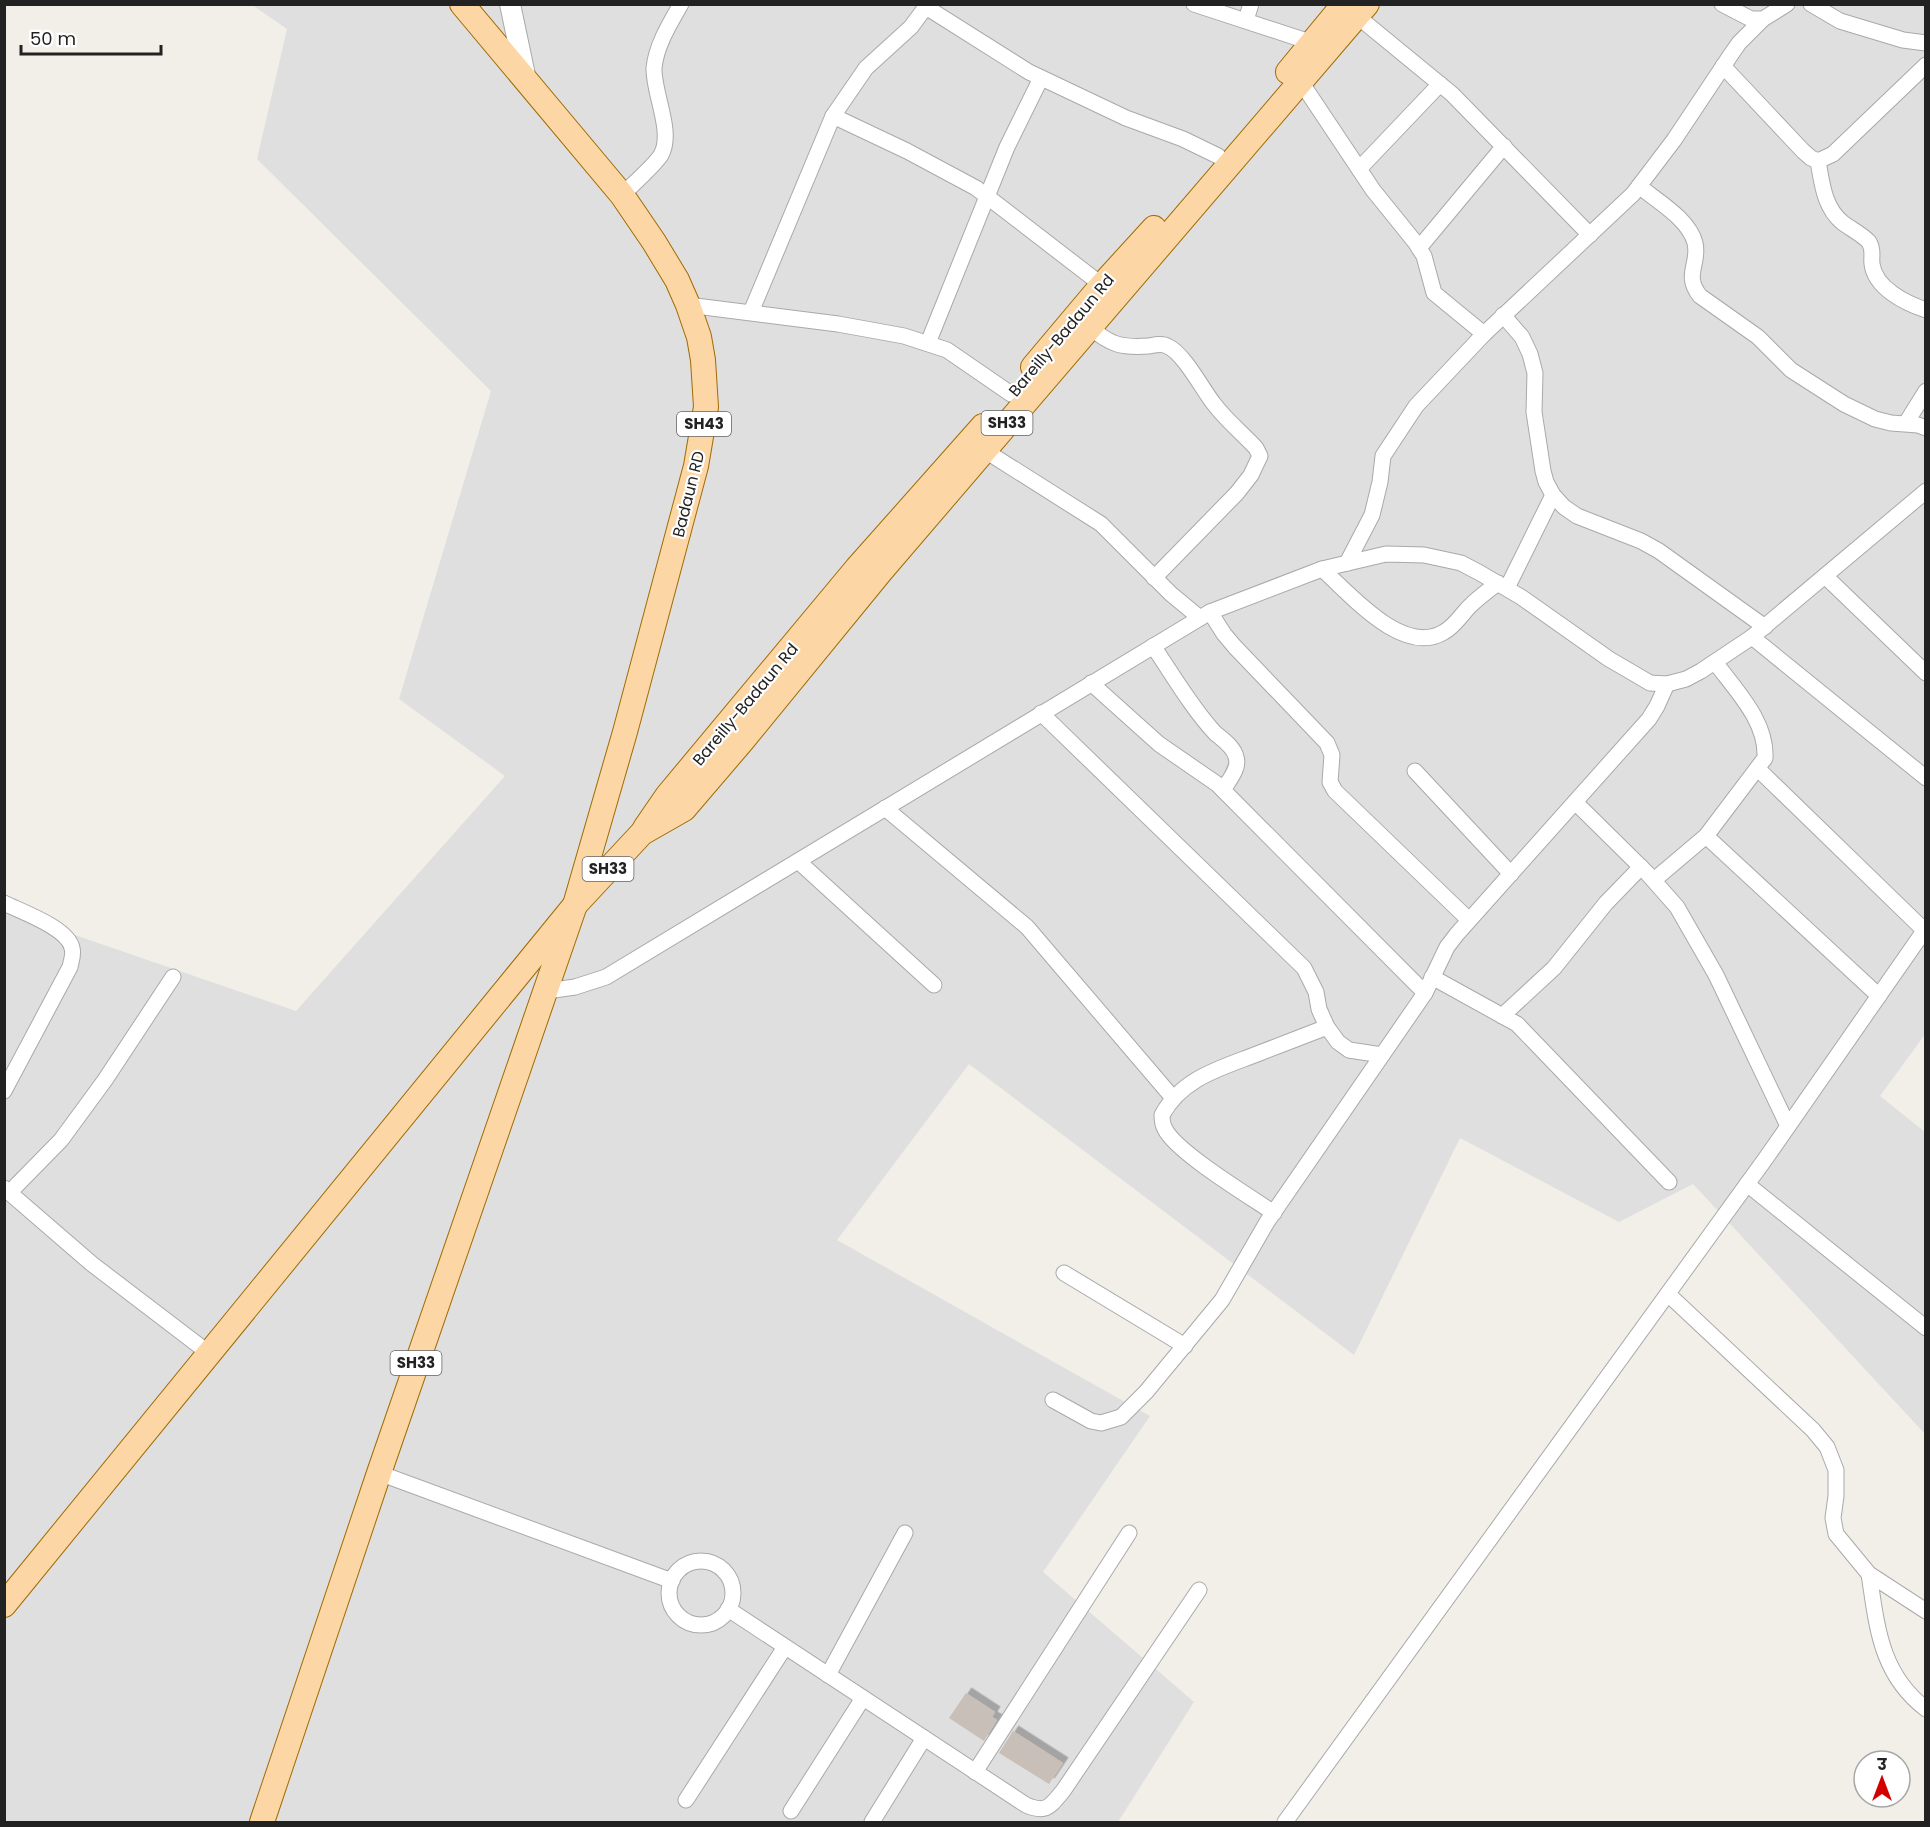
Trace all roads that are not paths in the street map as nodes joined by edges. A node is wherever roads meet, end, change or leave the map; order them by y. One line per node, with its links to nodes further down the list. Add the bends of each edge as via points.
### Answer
1 (462, 4): 19 (main road, Badaun RD / SH43)
2 (510, 4): 19 (street)
3 (681, 4): 27 (street, via 654,68 664,144 660,155)
4 (1194, 4): 12 (street)
5 (1251, 4): 12 (street)
6 (1722, 4): 11 (street, via 1751,19)
7 (1787, 4): 11 (street)
8 (1811, 4): 13 (street, via 1840,21)
9 (927, 6): 17 (street); 21 (street, via 911,27 866,68)
10 (1356, 8): 14 (main road, Bareilly-Badaun Rd / SH33); 20 (street)
11 (1763, 19): 16 (street)
12 (1246, 20): 14 (street)
13 (1926, 44)
14 (1321, 46): 18 (main road, SH33); 23 (main road, Bareilly-Badaun Rd / SH33)
15 (1926, 65): 24 (street, via 1833,154)
16 (1723, 66): 24 (street, via 1803,151); 26 (street)
17 (1041, 78): 23 (street); 28 (street)
18 (1301, 82): 25 (street); 36 (main road, SH33)
19 (527, 83): 27 (main road, Badaun RD / SH43)
20 (1440, 84): 22 (street); 25 (street)
21 (833, 116): 28 (street, via 956,176); 34 (street)
22 (1504, 146): 29 (street); 30 (street)
23 (1218, 156): 31 (main road, Bareilly-Badaun Rd / SH33)
24 (1818, 160): 33 (street, via 1825,199 1840,220 1868,241 1873,273 1909,304)
25 (1359, 169): 30 (street)
26 (1640, 186): 29 (street); 41 (street, via 1689,231 1695,243 1691,278 1700,296 1758,337 1791,370 1826,394 1875,419)
27 (622, 195): 32 (main road, Badaun RD / SH43, via 654,242)
28 (988, 196): 31 (street); 38 (street)
29 (1590, 235): 35 (street)
30 (1419, 248): 37 (street, via 1434,293)
31 (1102, 285): 40 (main road, Bareilly-Badaun Rd / SH33)
32 (688, 304): 34 (street); 73 (main road, Badaun RD / SH43, via 703,360 703,434)
33 (1926, 310)
34 (751, 312): 38 (street, via 874,330)
35 (1503, 315): 37 (street); 45 (street, via 1522,337 1530,354 1543,471)
36 (1090, 327): 43 (main road, SH33); 49 (street, via 1114,344 1132,348 1168,346 1260,456 1237,493)
37 (1484, 334): 46 (street, via 1416,406 1389,446 1383,456 1372,515)
38 (928, 343): 40 (street, via 960,358)
39 (1926, 391): 41 (street)
40 (1011, 394): 66 (main road, Bareilly-Badaun Rd / SH33, via 857,568 667,796)
41 (1906, 423): 42 (street)
42 (1926, 428)
43 (984, 450): 49 (street, via 1101,524); 66 (main road, SH33, via 684,809)
44 (1926, 491): 48 (street)
45 (1553, 495): 50 (street); 52 (street, via 1577,516 1659,551)
46 (1347, 562): 47 (street); 50 (street, via 1386,554 1424,555 1461,563)
47 (1322, 569): 50 (street, via 1383,623 1410,637 1424,639 1450,628 1476,601); 51 (street, via 1227,603)
48 (1825, 576): 52 (street); 56 (street)
49 (1154, 578): 51 (street)
50 (1503, 586): 58 (street, via 1633,673 1650,683)
51 (1205, 615): 54 (street); 74 (street, via 1327,743 1332,755 1330,782 1335,791)
52 (1765, 627): 53 (street)
53 (1752, 637): 55 (street); 62 (street)
54 (1154, 646): 57 (street); 63 (street, via 1205,720 1237,758 1237,767)
55 (1715, 662): 58 (street, via 1686,679); 60 (street, via 1764,735 1765,758)
56 (1926, 673)
57 (1091, 683): 59 (street); 63 (street, via 1159,744)
58 (1667, 684): 64 (street, via 1649,719)
59 (1041, 713): 65 (street); 83 (street, via 1304,968)
60 (1758, 769): 67 (street); 75 (street)
61 (1414, 771): 70 (street)
62 (1926, 778)
63 (1223, 790): 80 (street)
64 (1575, 802): 69 (street); 70 (street)
65 (885, 808): 68 (street); 86 (street, via 1027,927)
66 (642, 832): 73 (main road, SH33)
67 (1706, 836): 71 (street); 81 (street)
68 (798, 861): 78 (street); 79 (street, via 606,977)
69 (1641, 867): 71 (street); 82 (street, via 1606,903 1554,968)
70 (1511, 874): 74 (street)
71 (1654, 880): 87 (street, via 1677,907 1716,975)
72 (4, 903): 85 (street, via 56,929 67,937 73,950 69,967)
73 (575, 905): 79 (main road, SH33); 96 (main road, SH33)
74 (1469, 920): 77 (street, via 1447,947)
75 (1925, 929): 81 (street)
76 (172, 977): 90 (street, via 61,1140)
77 (1432, 977): 80 (street); 82 (street)
78 (934, 985)
79 (547, 991): 98 (main road, SH33)
80 (1425, 993): 84 (street)
81 (1879, 996): 87 (street)
82 (1502, 1016): 88 (street, via 1527,1033)
83 (1327, 1027): 84 (street, via 1349,1050); 86 (street, via 1207,1073)
84 (1382, 1054): 91 (street)
85 (4, 1091)
86 (1173, 1098): 91 (street, via 1162,1115 1165,1131 1205,1166)
87 (1788, 1126): 89 (street)
88 (1669, 1182)
89 (1747, 1184): 93 (street); 94 (street)
90 (7, 1191): 96 (street, via 92,1264)
91 (1274, 1213): 95 (street, via 1222,1300)
92 (1064, 1273): 95 (street)
93 (1668, 1294): 101 (street, via 1827,1447 1836,1470 1836,1534); 117 (street)
94 (1926, 1328)
95 (1185, 1346): 97 (street, via 1140,1398 1110,1422 1091,1421)
96 (210, 1354): 104 (main road, SH33)
97 (1053, 1400)
98 (379, 1473): 102 (street); 115 (main road, SH33)
99 (905, 1533): 108 (street)
100 (1129, 1533): 112 (street)
101 (1869, 1574): 106 (street); 110 (street, via 1879,1639 1891,1670 1906,1693)
102 (672, 1581): 105 (street, via 670,1600 682,1618 703,1624 722,1617); 105 (street, via 687,1564 707,1561 717,1565 730,1580 732,1600)
103 (1199, 1590): 112 (street, via 1076,1773 1046,1809 1026,1805)
104 (4, 1605)
105 (728, 1609): 107 (street)
106 (1926, 1611)
107 (785, 1647): 108 (street); 113 (street)
108 (828, 1675): 109 (street)
109 (863, 1698): 111 (street); 114 (street)
110 (1926, 1709)
111 (924, 1738): 112 (street); 116 (street)
112 (975, 1772)
113 (686, 1800)
114 (791, 1811)
115 (262, 1822)
116 (872, 1822)
117 (1285, 1822)

